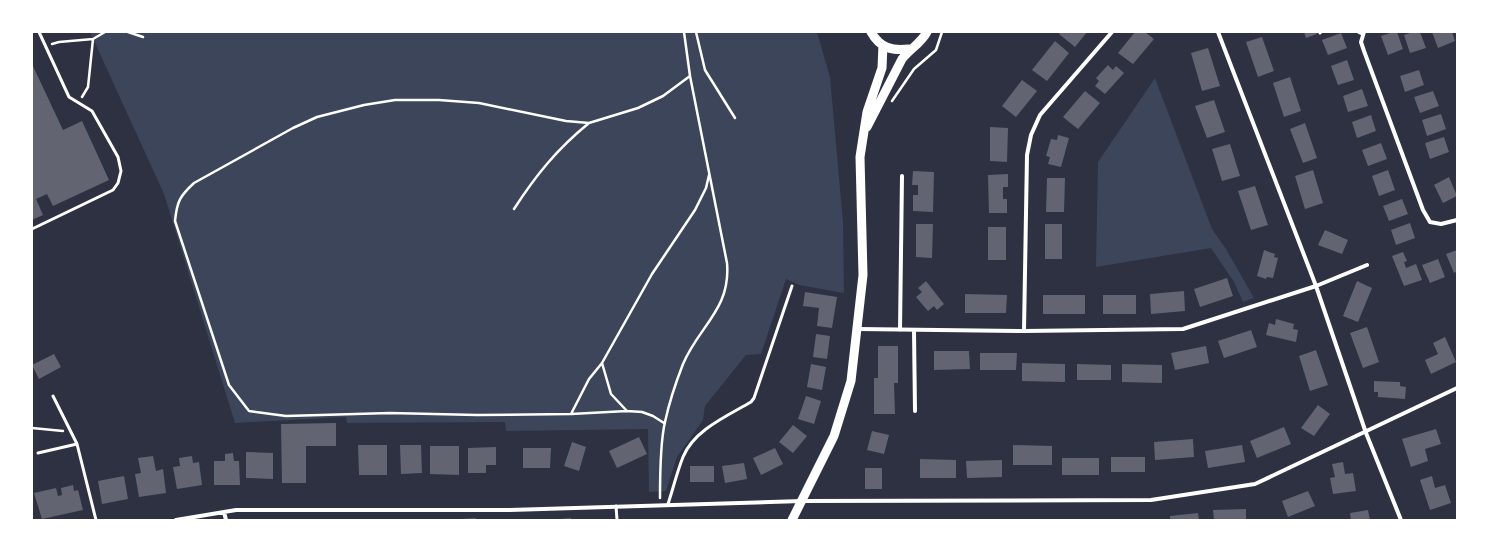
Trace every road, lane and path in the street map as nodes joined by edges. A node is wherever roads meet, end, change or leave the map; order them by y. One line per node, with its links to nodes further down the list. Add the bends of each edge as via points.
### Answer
1 (39, 32): 16 (lane)
2 (105, 32): 14 (path)
3 (128, 32): 13 (path)
4 (684, 32): 18 (path)
5 (696, 32): 21 (path, via 705,70)
6 (872, 32): 15 (main road, via 875,39)
7 (927, 32): 17 (main road, via 921,41)
8 (942, 32): 20 (path, via 936,50 914,69 894,101)
9 (1112, 32): 35 (street, via 1040,115 1031,135 1027,154)
10 (1218, 32): 31 (street)
11 (1358, 32): 12 (lane)
12 (1363, 33): 27 (street, via 1361,42 1364,51 1423,210 1430,222 1441,224)
13 (143, 36)
14 (93, 40): 16 (path, via 59,42); 19 (path, via 88,86)
15 (883, 45): 17 (main road, via 898,51); 23 (main road, via 882,68 867,112)
16 (46, 47): 19 (lane, via 69,97)
17 (909, 49): 20 (main road)
18 (690, 76): 22 (path, via 663,96 638,108); 24 (path)
19 (77, 104): 28 (lane, via 92,111 118,157 121,171 118,183 113,190)
20 (878, 105): 23 (main road)
21 (736, 118)
22 (590, 123): 26 (path, via 566,142 547,162); 41 (path, via 566,121 479,103 395,100 364,105 317,117 293,128 194,183 182,194 177,205 176,221 229,385 249,411 286,416 390,412 477,415)
23 (863, 133): 32 (main road, via 860,157 863,268)
24 (709, 173): 36 (path, via 706,188 695,210 652,274); 42 (path, via 729,278 717,311 684,362)
25 (902, 176): 33 (street)
26 (514, 209)
27 (1457, 220)
28 (32, 229)
29 (1367, 265): 31 (street)
30 (792, 286): 49 (lane, via 754,398 704,430 691,445 683,456)
31 (1316, 286): 35 (street, via 1183,329); 45 (street)
32 (858, 329): 33 (street); 48 (main road, via 851,381 841,416)
33 (900, 330): 34 (street)
34 (914, 330): 35 (street); 40 (street)
35 (1024, 331)
36 (602, 363): 39 (path, via 610,394); 41 (path, via 589,380)
37 (1457, 388): 45 (street)
38 (53, 396): 44 (lane)
39 (626, 411): 41 (path); 42 (path, via 642,412)
40 (915, 411)
41 (571, 414)
42 (664, 423): 50 (path)
43 (32, 428): 44 (path)
44 (72, 432): 46 (lane)
45 (1366, 433): 48 (street, via 1256,484 1151,500); 58 (street)
46 (77, 444): 47 (lane); 53 (lane)
47 (38, 453)
48 (802, 501): 49 (street); 57 (main road)
49 (668, 504): 50 (street)
50 (660, 505): 51 (street)
51 (616, 506): 52 (street, via 510,510); 56 (lane)
52 (224, 512): 54 (street); 55 (street)
53 (96, 520)
54 (176, 520)
55 (226, 520)
56 (617, 520)
57 (792, 520)
58 (1402, 520)

